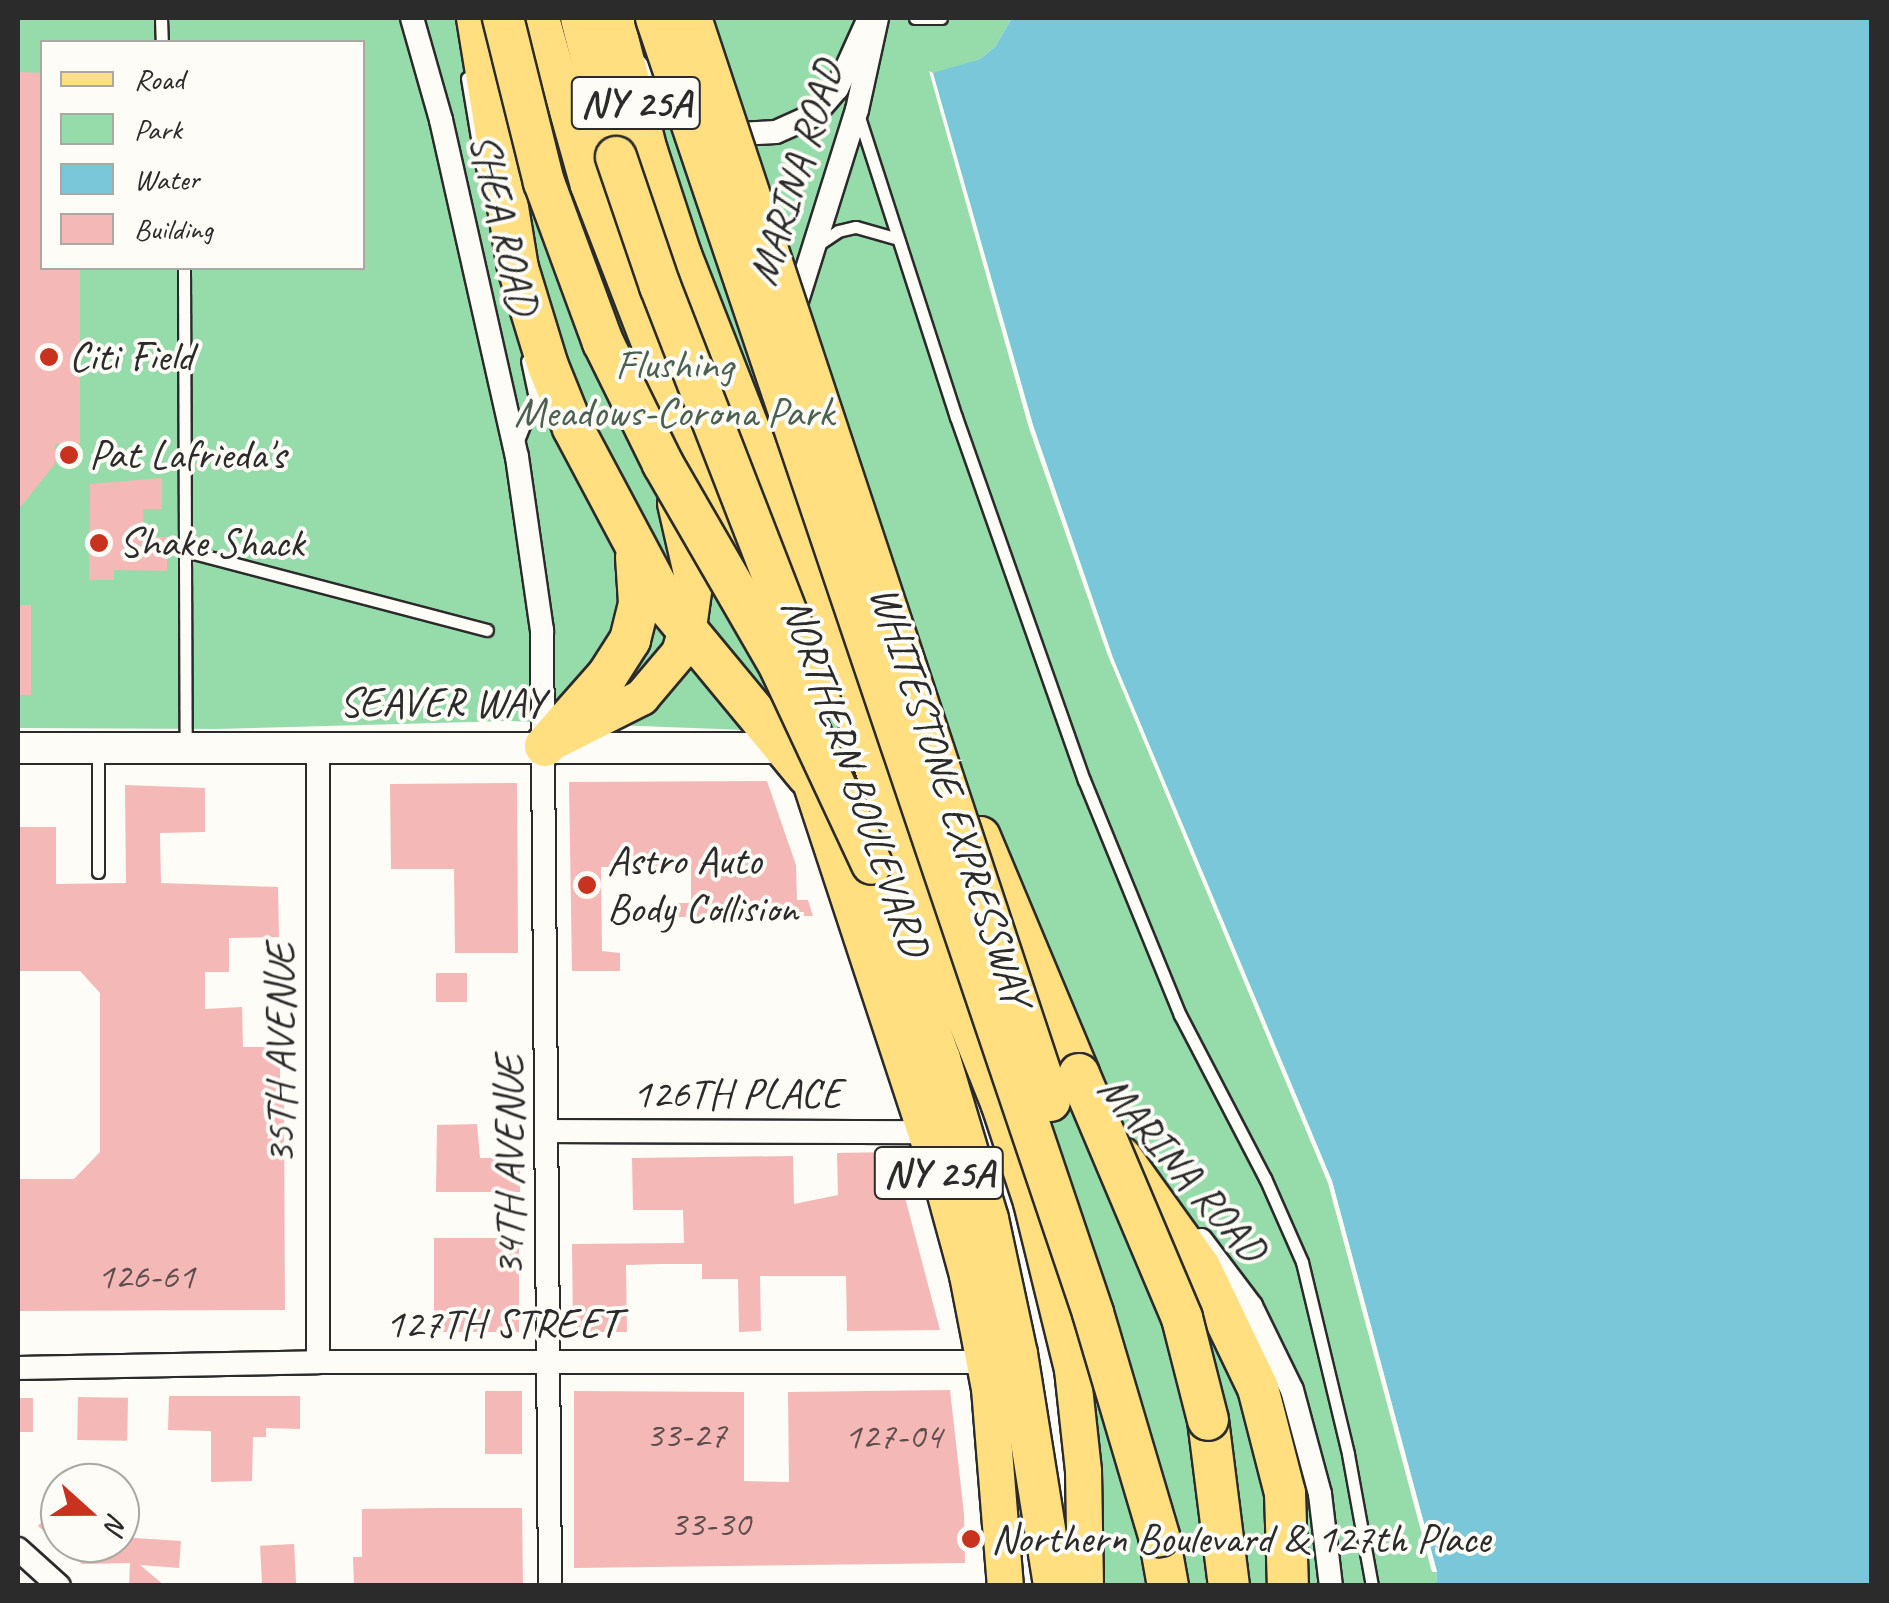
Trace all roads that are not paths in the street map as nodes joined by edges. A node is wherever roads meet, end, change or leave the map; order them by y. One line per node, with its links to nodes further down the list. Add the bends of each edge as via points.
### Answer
1 (412, 18): 23 (street, SHEA ROAD)
2 (476, 18): 25 (highway, via 518,268 548,366)
3 (502, 18): 37 (highway, bridge, via 544,182 603,342 670,476)
4 (541, 18): 14 (main road, NORTHERN BOULEVARD / NY 25A)
5 (581, 18): 37 (highway, bridge, via 638,224)
6 (656, 18): 48 (highway, bridge, via 1098,1329)
7 (691, 18): 27 (highway, WHITESTONE EXPRESSWAY, bridge)
8 (869, 18): 12 (street, MARINA ROAD, via 836,89 814,115 776,132 742,137 705,131 682,118 643,76)
9 (877, 18): 15 (street, MARINA ROAD)
10 (915, 18): 11 (lane)
11 (941, 18)
12 (617, 27): 24 (main road, NORTHERN BOULEVARD / NY 25A, via 672,221)
13 (464, 56): 16 (lane)
14 (557, 84): 29 (main road, via 624,339 690,553 694,586); 36 (main road, NORTHERN BOULEVARD / NY 25A, via 594,202 730,548)
15 (857, 110): 18 (lane); 19 (street, MARINA ROAD)
16 (487, 190)
17 (496, 228): 21 (lane)
18 (898, 238): 19 (lane, via 856,227); 61 (lane, via 1084,780 1180,1015 1302,1262)
19 (814, 248): 24 (street, MARINA ROAD, via 766,407)
20 (184, 270): 26 (lane)
21 (514, 303)
22 (522, 341): 23 (lane, via 535,398)
23 (515, 447): 32 (street, SHEA ROAD, via 539,596)
24 (766, 466): 30 (main road, NORTHERN BOULEVARD / NY 25A)
25 (634, 548): 29 (highway); 32 (highway, via 640,593 630,640)
26 (186, 551): 28 (lane); 33 (lane)
27 (880, 584): 46 (highway, bridge, via 1170,1287); 48 (highway, WHITESTONE EXPRESSWAY, bridge, via 1104,1271)
28 (487, 630)
29 (686, 632): 32 (main road, via 673,662 641,696); 36 (highway)
30 (864, 738): 36 (main road, SEAVER WAY); 37 (main road, NORTHERN BOULEVARD / NY 25A)
31 (318, 746): 32 (main road, SEAVER WAY); 33 (main road, SEAVER WAY); 42 (street, 35TH AVENUE)
32 (544, 746): 36 (main road, SEAVER WAY); 39 (street, 34TH AVENUE)
33 (186, 747): 35 (main road, SEAVER WAY)
34 (18, 748): 35 (main road, SEAVER WAY)
35 (98, 748): 38 (lane)
36 (797, 758): 40 (main road, NORTHERN BOULEVARD / NY 25A)
37 (885, 850): 41 (street, MARINA ROAD); 47 (highway, via 1004,1286); 55 (main road, NORTHERN BOULEVARD / NY 25A, via 938,956 1007,1126 1053,1284 1078,1420)
38 (98, 872)
39 (548, 1130): 40 (street, 126TH PLACE); 43 (street, 34TH AVENUE)
40 (926, 1132): 44 (main road, NORTHERN BOULEVARD / NY 25A)
41 (1120, 1155): 59 (highway, via 1220,1302 1262,1401 1282,1480); 60 (street, MARINA ROAD, via 1217,1259 1280,1362 1312,1455)
42 (318, 1362): 43 (street, 127TH STREET); 45 (street, 127TH STREET)
43 (547, 1362): 44 (street, 127TH STREET); 51 (street, 34TH AVENUE)
44 (986, 1362): 52 (main road, NORTHERN BOULEVARD / NY 25A)
45 (18, 1368)
46 (1208, 1420): 57 (highway); 58 (highway)
47 (1029, 1423): 53 (highway); 54 (highway)
48 (1159, 1536): 56 (highway, WHITESTONE EXPRESSWAY)
49 (18, 1549): 50 (street)
50 (58, 1586)
51 (550, 1586)
52 (1006, 1586)
53 (1046, 1586)
54 (1054, 1586)
55 (1085, 1586)
56 (1168, 1586)
57 (1212, 1586)
58 (1229, 1586)
59 (1288, 1586)
60 (1332, 1586)
61 (1372, 1586)

